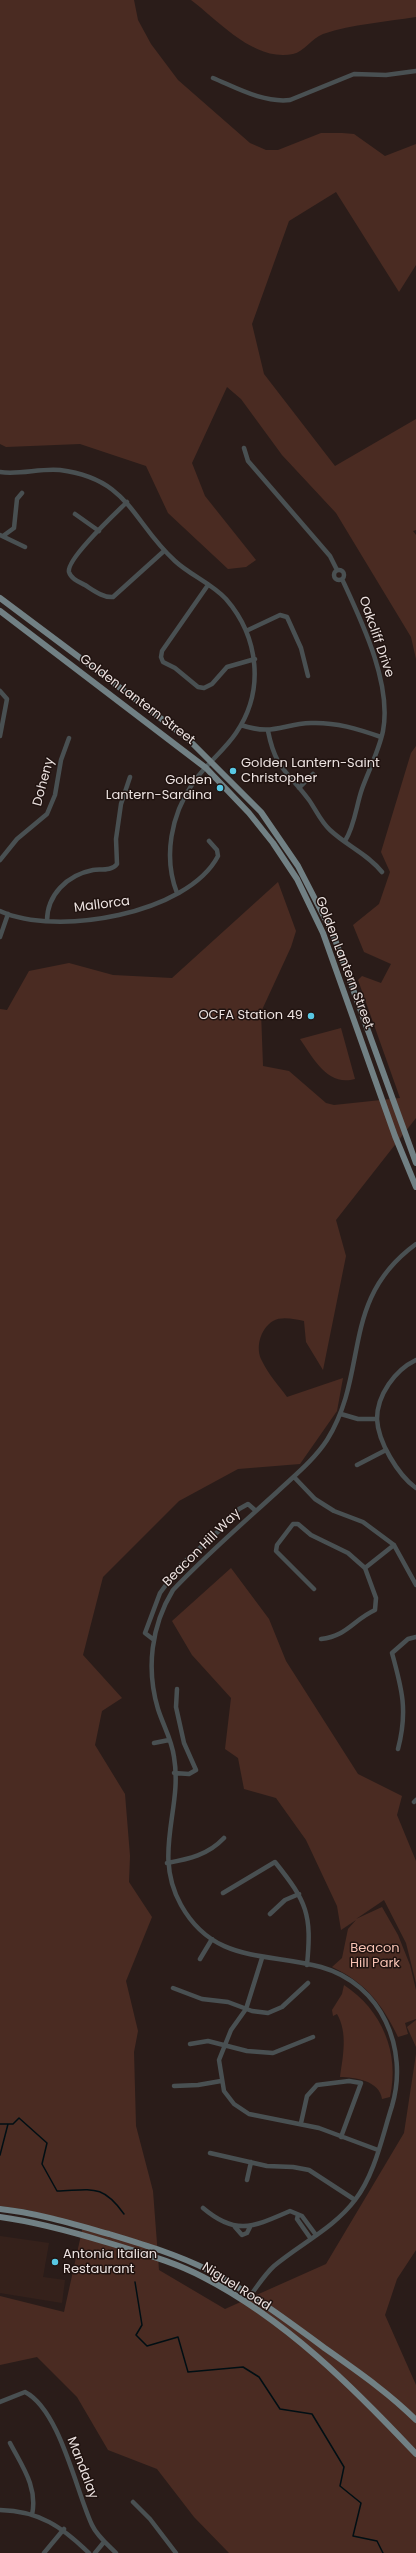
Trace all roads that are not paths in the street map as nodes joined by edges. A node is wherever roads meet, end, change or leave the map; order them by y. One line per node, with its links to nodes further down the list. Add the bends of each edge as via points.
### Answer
1 (416, 71): 2 (street, via 386,75 354,74 282,101 255,95)
2 (214, 78)
3 (244, 448): 12 (street, Oakcliff Drive, via 248,461 330,556)
4 (0, 472): 6 (street, via 51,470 81,474 101,482)
5 (22, 493): 9 (street, via 17,499 14,528)
6 (127, 502): 8 (street); 11 (street)
7 (75, 514): 8 (street)
8 (99, 531): 11 (street, via 82,548 69,568 69,574 109,597 117,594)
9 (2, 535): 10 (street)
10 (25, 547)
11 (164, 551): 14 (street, via 181,567)
12 (337, 570): 13 (street, Oakcliff Drive, via 343,573); 13 (street, Oakcliff Drive, via 334,577)
13 (342, 580): 24 (street, Oakcliff Drive, via 380,676 384,707)
14 (208, 584): 17 (street, via 225,599); 18 (street, via 162,651 163,662 204,688 212,684 227,668)
15 (0, 598): 26 (main road, Golden Lantern Street, via 188,738)
16 (0, 611): 27 (main road, Golden Lantern Street)
17 (246, 631): 18 (street); 19 (street, via 280,615 287,617 301,648)
18 (255, 659): 21 (street, via 253,694)
19 (308, 676)
20 (0, 691): 23 (street, via 7,699)
21 (241, 725): 22 (street); 26 (street)
22 (268, 731): 24 (street, via 310,723 330,723); 30 (street, via 274,757)
23 (0, 736)
24 (381, 737): 32 (street, Oakcliff Drive, via 361,792 353,826)
25 (69, 738): 33 (street, Doheny, via 55,795 47,814 17,839)
26 (212, 761): 27 (street); 40 (main road, Golden Lantern Street, via 261,812 298,866 320,905 333,934)
27 (206, 768): 35 (street, via 187,793 174,824 170,870); 41 (main road, Golden Lantern Street, via 249,813 288,864 306,897 336,967 395,1136)
28 (313, 774): 30 (street)
29 (130, 777): 38 (street, via 121,804 116,839 117,864 112,868 81,874 63,884 48,906)
30 (299, 788): 32 (street, via 330,830)
31 (209, 841): 35 (street, Mallorca, via 217,850 215,862 201,878)
32 (345, 841): 34 (street, via 372,860)
33 (0, 860)
34 (382, 872)
35 (177, 893): 38 (street, Mallorca, via 147,908 121,916)
36 (0, 911): 37 (street, Mallorca)
37 (8, 914): 38 (street, Mallorca); 39 (street)
38 (47, 921)
39 (0, 937)
40 (416, 1163)
41 (416, 1187)
42 (416, 1244): 44 (street, Beacon Hill Way, via 392,1264 372,1294 362,1320)
43 (416, 1360): 45 (street, via 390,1382 381,1398)
44 (341, 1414): 45 (street, via 358,1419); 48 (street, Beacon Hill Way, via 326,1442)
45 (377, 1419): 46 (street)
46 (386, 1450): 47 (street); 49 (street)
47 (357, 1465)
48 (294, 1477): 50 (street, Beacon Hill Way); 51 (street, via 315,1499 334,1511 363,1522)
49 (416, 1488)
50 (256, 1511): 57 (street, Beacon Hill Way, via 173,1590 163,1609); 57 (street, via 248,1504 239,1509 180,1566 160,1593 144,1633)
51 (394, 1546): 52 (street); 53 (street, via 413,1576)
52 (365, 1568): 54 (street, via 348,1553 312,1535 298,1524 293,1524 277,1545 276,1551); 56 (street, via 372,1585 376,1608 359,1618 343,1633)
53 (416, 1586)
54 (314, 1589)
55 (416, 1637): 61 (street, via 408,1639 392,1653 404,1696)
56 (321, 1639)
57 (154, 1640): 59 (street, Beacon Hill Way, via 151,1658 154,1692)
58 (177, 1689): 62 (street, via 176,1707 184,1743 196,1770 189,1774)
59 (169, 1740): 60 (street); 62 (street, Beacon Hill Way, via 174,1757)
60 (154, 1743)
61 (398, 1749)
62 (174, 1773): 64 (street, Beacon Hill Way, via 175,1791)
63 (224, 1838): 64 (street, via 201,1855)
64 (167, 1863): 68 (street, Beacon Hill Way, via 180,1904 194,1923)
65 (223, 1893): 66 (street, via 275,1862)
66 (299, 1894): 67 (street, via 285,1900); 71 (street, via 307,1912 311,1933)
67 (270, 1914)
68 (212, 1939): 69 (street, Beacon Hill Way, via 224,1947); 70 (street)
69 (262, 1958): 71 (street, Beacon Hill Way); 74 (street)
70 (200, 1959)
71 (307, 1965): 82 (street, Beacon Hill Way, via 333,1972 358,1988 373,2002 392,2035 397,2056 398,2078)
72 (308, 1983): 74 (street, via 282,2007 272,2012 258,2013)
73 (173, 1988): 74 (street, via 202,1999 231,2003)
74 (246, 2009): 77 (street)
75 (313, 2037): 77 (street, via 273,2053 247,2051)
76 (190, 2044): 77 (street, via 208,2041)
77 (225, 2044): 78 (street, via 219,2060)
78 (221, 2080): 79 (street, via 198,2085); 80 (street, via 224,2091 234,2104 249,2114)
79 (174, 2086)
80 (301, 2123): 81 (street); 81 (street, via 307,2096 316,2084 349,2081 360,2083)
81 (341, 2137): 82 (street)
82 (378, 2150): 86 (street, Beacon Hill Way)
83 (210, 2154): 84 (street)
84 (251, 2162): 85 (street); 86 (street, via 309,2170)
85 (248, 2180)
86 (355, 2200): 94 (street, Beacon Hill Way, via 342,2215)
87 (203, 2208): 92 (street, via 222,2222)
88 (0, 2209): 89 (main road, Niguel Road)
89 (8, 2210): 91 (main road); 96 (main road, Niguel Road, via 41,2215 184,2259 208,2270)
90 (298, 2216): 93 (street, via 290,2211); 94 (street, via 302,2216); 95 (street, via 297,2219)
91 (0, 2217): 97 (main road, Niguel Road, via 36,2223 152,2255 202,2277)
92 (236, 2226): 93 (street); 93 (street, via 242,2236)
93 (250, 2227)
94 (316, 2235): 95 (street, Beacon Hill Way)
95 (311, 2239): 96 (street, Beacon Hill Way, via 272,2268)
96 (250, 2296): 97 (street, Beacon Hill Way); 99 (main road, Niguel Road, via 390,2396)
97 (245, 2302): 101 (main road, Niguel Road, via 328,2365)
98 (0, 2402): 106 (street, Mandalay, via 25,2392 33,2398 54,2427 92,2526)
99 (416, 2420)
100 (10, 2443): 104 (street, via 32,2486 35,2502)
101 (416, 2454)
102 (134, 2502): 111 (street)
103 (0, 2510): 104 (street)
104 (32, 2515): 105 (street)
105 (64, 2529): 107 (street); 108 (street)
106 (104, 2542): 109 (street); 110 (street, Mandalay)
107 (44, 2553)
108 (90, 2553)
109 (95, 2553)
110 (116, 2553)
111 (176, 2553)

